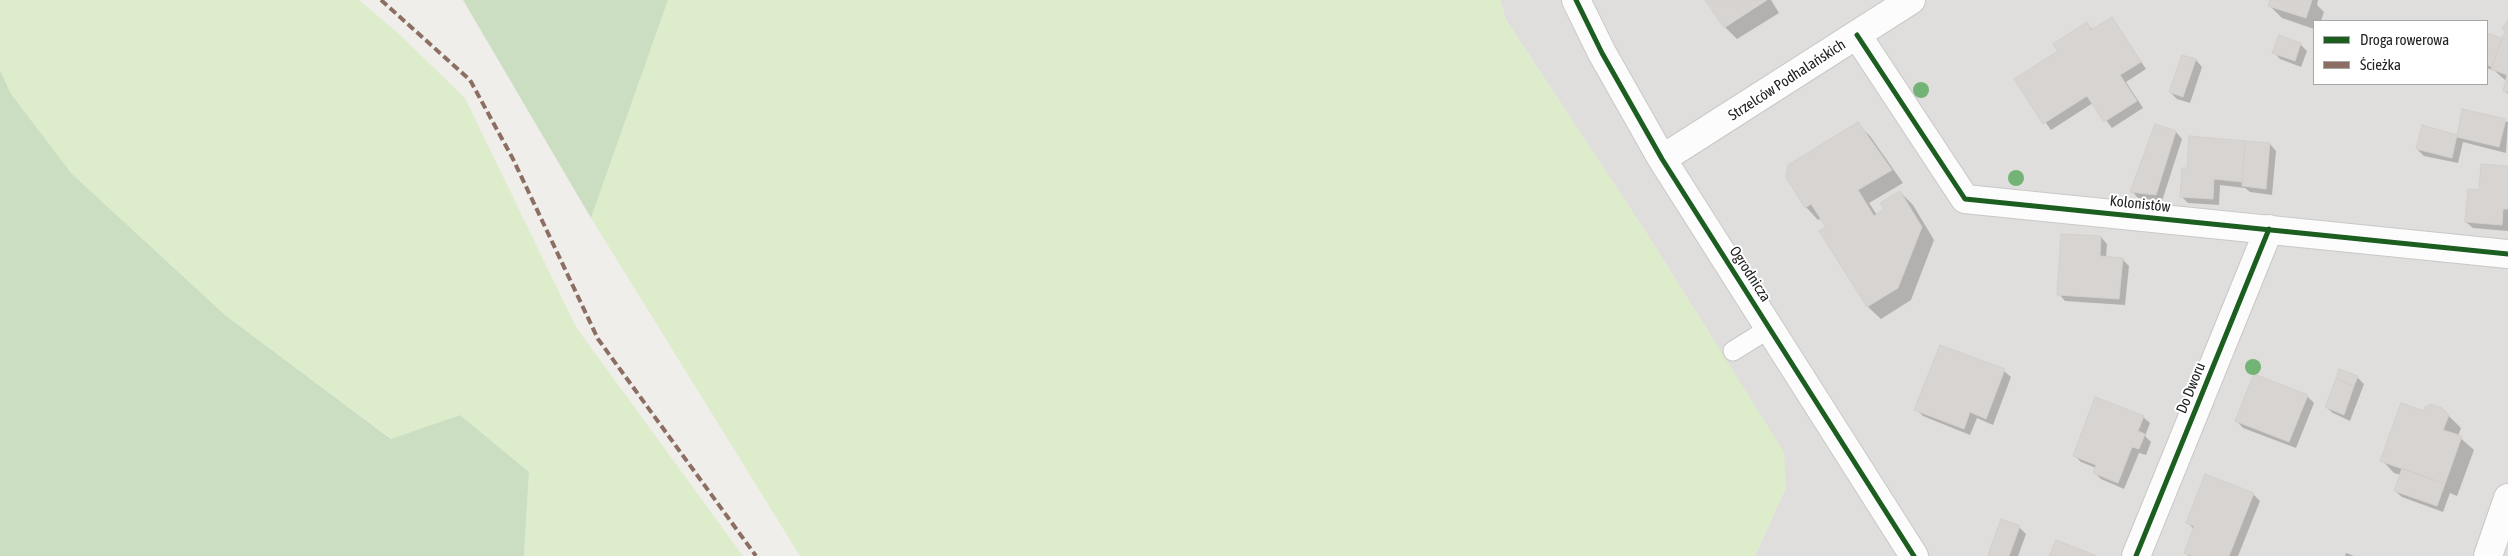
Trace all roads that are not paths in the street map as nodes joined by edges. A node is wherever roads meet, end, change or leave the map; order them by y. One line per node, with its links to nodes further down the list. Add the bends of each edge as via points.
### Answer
1 (1576, 0): 4 (street, Ogrodnicza)
2 (1911, 0): 3 (street, Strzelców Podhalańskich)
3 (1857, 35): 4 (street, Strzelców Podhalańskich); 5 (street, Kolonistów, via 1965,199)
4 (1662, 159): 7 (street, Ogrodnicza)
5 (2269, 229): 6 (street, Kolonistów); 11 (street, Do Dworu)
6 (2508, 254)
7 (1770, 328): 8 (lane); 10 (street, Ogrodnicza)
8 (1733, 351)
9 (2508, 498): 12 (street)
10 (1914, 556)
11 (2136, 556)
12 (2488, 556)

